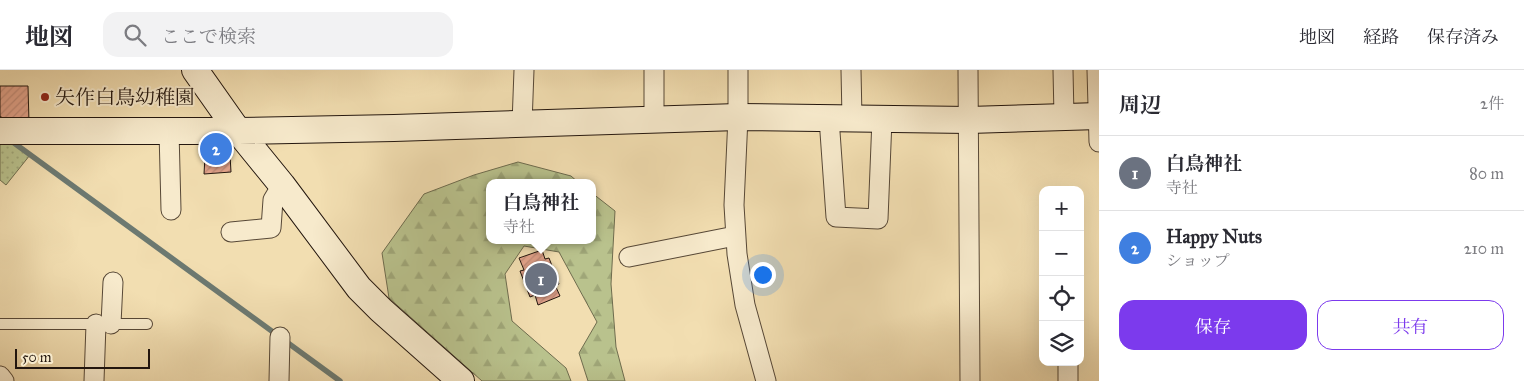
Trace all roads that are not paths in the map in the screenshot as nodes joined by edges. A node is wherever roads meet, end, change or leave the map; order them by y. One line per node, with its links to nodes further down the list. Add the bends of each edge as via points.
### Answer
1 (195, 70): 19 (street)
2 (524, 70): 16 (street)
3 (654, 70): 14 (street)
4 (738, 70): 11 (street)
5 (851, 70): 12 (street)
6 (968, 70): 15 (street)
7 (1063, 70): 9 (street)
8 (1097, 70): 10 (street)
9 (1064, 116): 10 (street); 15 (street)
10 (1098, 116): 20 (street)
11 (738, 117): 12 (street); 14 (street); 24 (street)
12 (840, 118): 13 (street); 13 (street, via 836,217 878,219)
13 (882, 119): 15 (street)
14 (654, 120): 16 (street)
15 (969, 120): 38 (street)
16 (522, 124): 19 (street)
17 (169, 130): 18 (street); 19 (street); 22 (street)
18 (8, 131)
19 (238, 131): 21 (street)
20 (1099, 142)
21 (282, 186): 23 (street, via 273,200 271,228); 36 (street, via 359,288)
22 (171, 210)
23 (231, 232)
24 (735, 236): 25 (street); 37 (street, via 746,305)
25 (629, 257)
26 (114, 282): 28 (street)
27 (0, 324): 28 (lane)
28 (103, 324): 29 (lane); 34 (street)
29 (147, 324)
30 (280, 337): 35 (street)
31 (1068, 366): 39 (street)
32 (0, 376): 33 (street)
33 (4, 381)
34 (94, 381)
35 (279, 381)
36 (461, 381)
37 (766, 381)
38 (970, 381)
39 (1068, 381)

